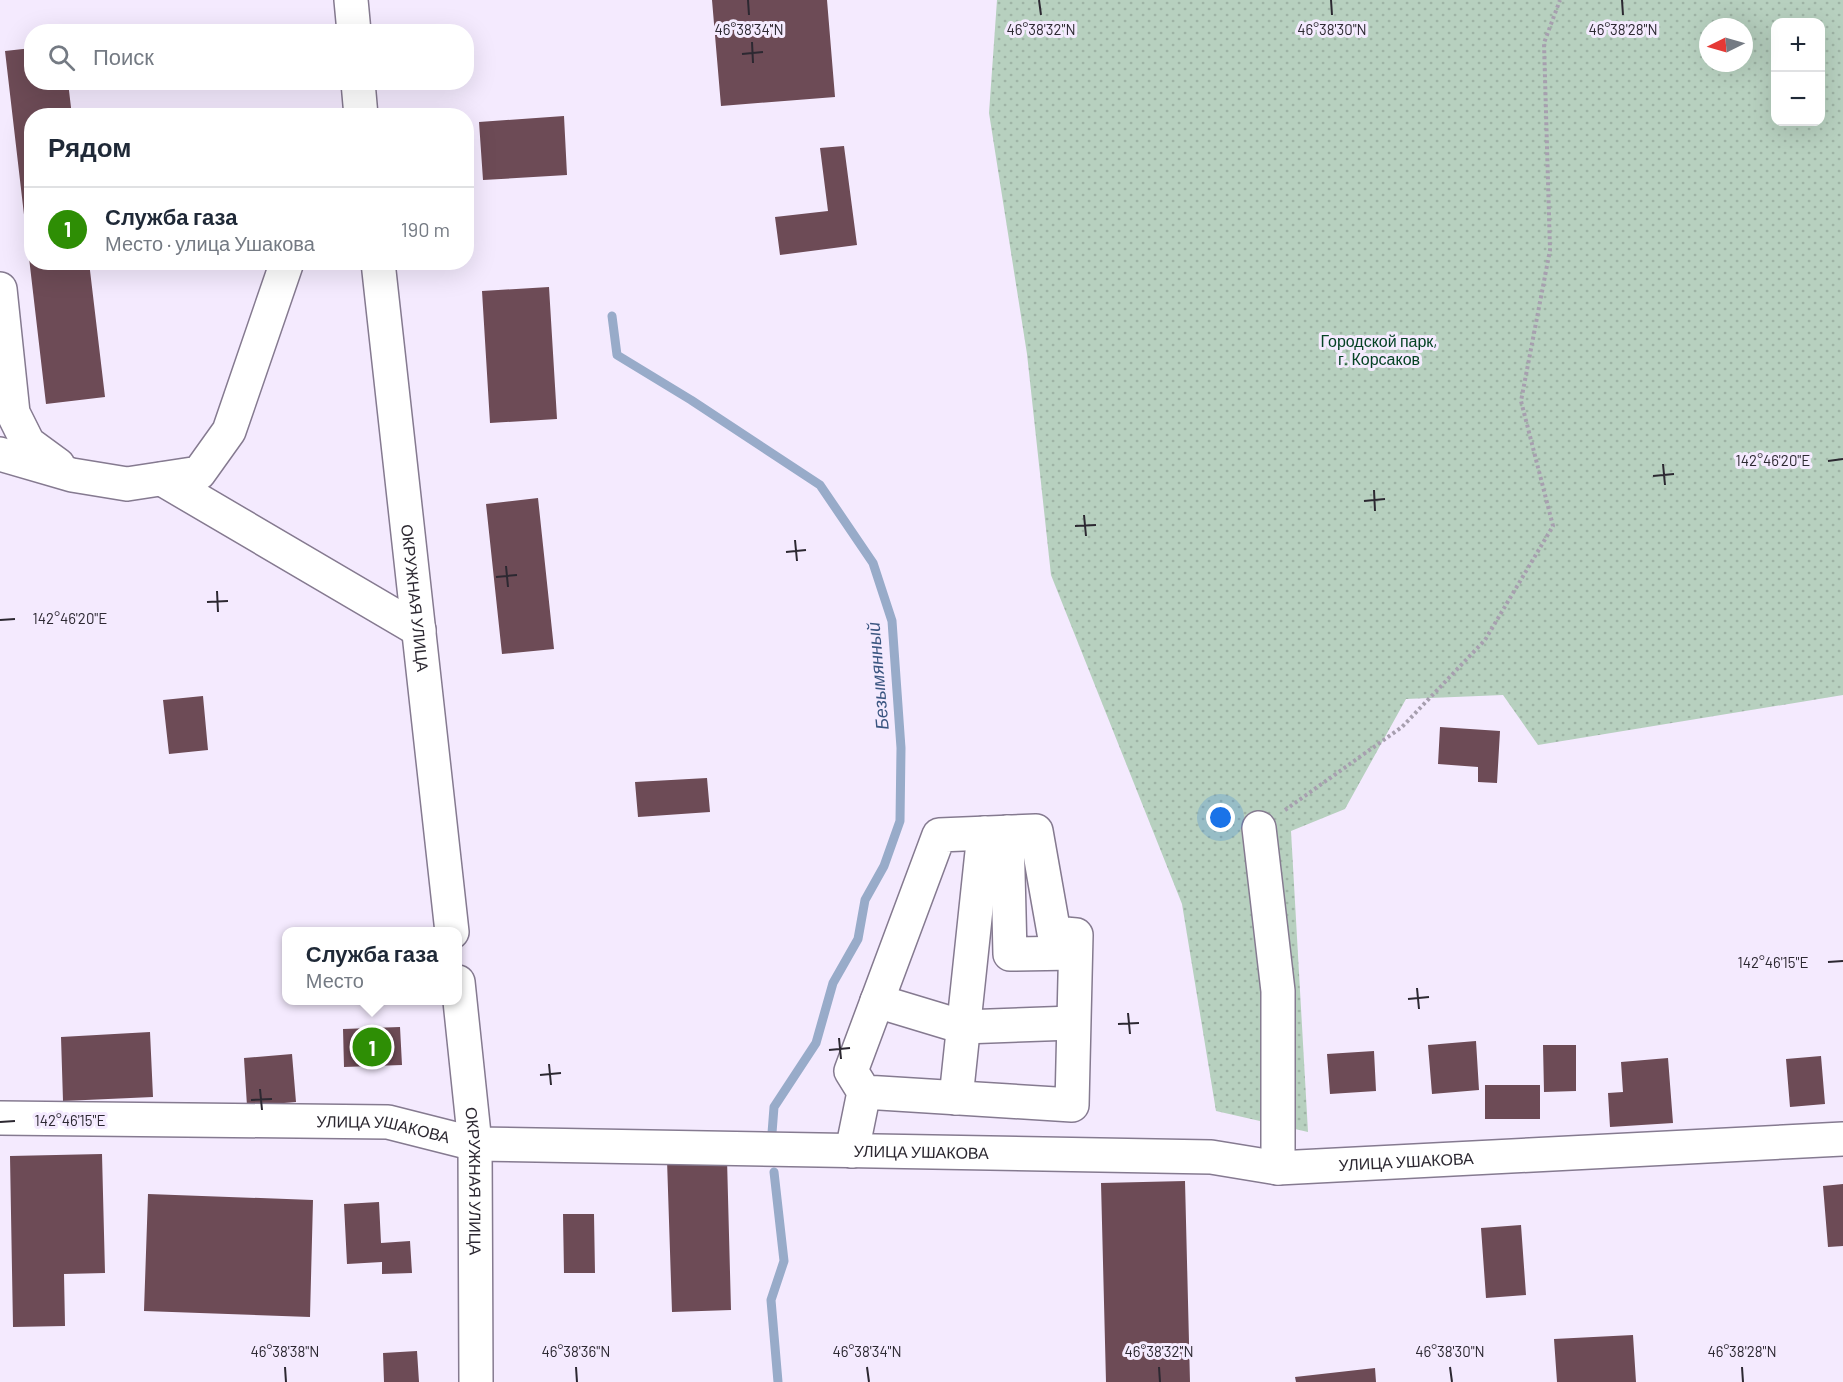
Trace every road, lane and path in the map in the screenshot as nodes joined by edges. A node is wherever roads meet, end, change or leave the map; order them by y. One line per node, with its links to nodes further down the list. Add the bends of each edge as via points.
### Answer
1 (351, 0): 3 (street)
2 (1560, 0): 11 (path, via 1544,43 1550,250 1521,401 1553,526 1485,640 1402,727)
3 (353, 24)
4 (284, 270): 9 (street, via 229,431 200,473)
5 (379, 270): 10 (street, ОКРУЖНАЯ УЛИЦА)
6 (0, 289): 8 (street, via 13,413 28,443)
7 (0, 454): 8 (street)
8 (72, 475): 9 (street, via 128,484)
9 (162, 479): 10 (street)
10 (419, 630): 13 (street, ОКРУЖНАЯ УЛИЦА)
11 (1259, 828): 25 (street, via 1278,991)
12 (996, 832): 14 (street, via 1036,831 1054,933 1076,935); 14 (street, via 1010,954); 15 (street, via 939,835); 18 (street)
13 (451, 927)
14 (1075, 953): 17 (street)
15 (877, 1000): 18 (street); 19 (street, via 851,1071)
16 (460, 1005): 23 (street, ОКРУЖНАЯ УЛИЦА)
17 (1073, 1023): 18 (street); 20 (street, via 1071,1105)
18 (963, 1027): 20 (street)
19 (864, 1092): 20 (street); 24 (street)
20 (956, 1098)
21 (2, 1115): 23 (street, УЛИЦА УШАКОВА, via 388,1122)
22 (1843, 1139): 25 (street, УЛИЦА УШАКОВА)
23 (475, 1144): 24 (street, УЛИЦА УШАКОВА); 26 (street, ОКРУЖНАЯ УЛИЦА)
24 (852, 1150): 25 (street, УЛИЦА УШАКОВА, via 1211,1157)
25 (1278, 1168)
26 (476, 1382)

